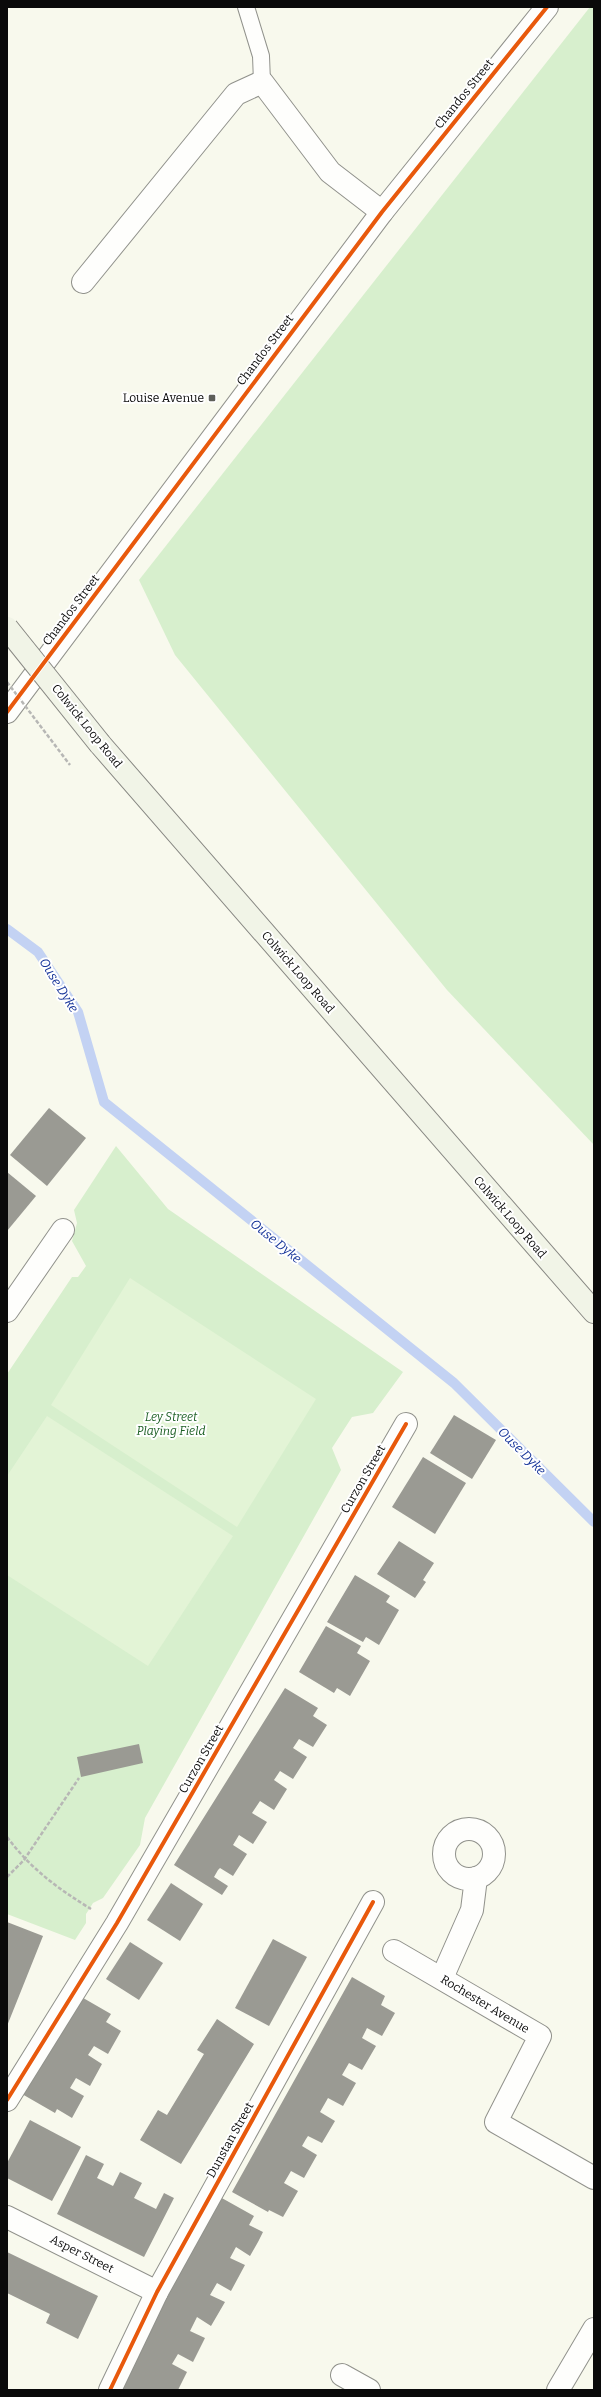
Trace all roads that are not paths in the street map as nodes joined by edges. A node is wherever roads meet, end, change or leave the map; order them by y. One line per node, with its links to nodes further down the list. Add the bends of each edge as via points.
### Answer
1 (246, 7): 3 (lane, via 261,56)
2 (547, 7): 4 (street, Chandos Street)
3 (262, 82): 4 (street, via 330,172); 5 (street, via 236,94)
4 (382, 212): 7 (street, Chandos Street)
5 (83, 282)
6 (7, 628): 10 (main road, Colwick Loop Road, bridge, via 100,744)
7 (7, 712)
8 (63, 1230): 9 (street)
9 (7, 1311)
10 (594, 1312)
11 (406, 1424): 16 (street, Curzon Street, via 117,1923)
12 (476, 1878): 15 (street, via 472,1910)
13 (373, 1902): 19 (street, Dunstan Street)
14 (394, 1951): 15 (street, Rochester Avenue)
15 (442, 1978): 17 (street, Rochester Avenue, via 540,2036 496,2122)
16 (8, 2097)
17 (594, 2178)
18 (7, 2216): 19 (street, Asper Street)
19 (157, 2292): 23 (street, Dunstan Street)
20 (594, 2329): 21 (street)
21 (588, 2352): 25 (street)
22 (342, 2375): 24 (street)
23 (110, 2390)
24 (369, 2390)
25 (558, 2390)

